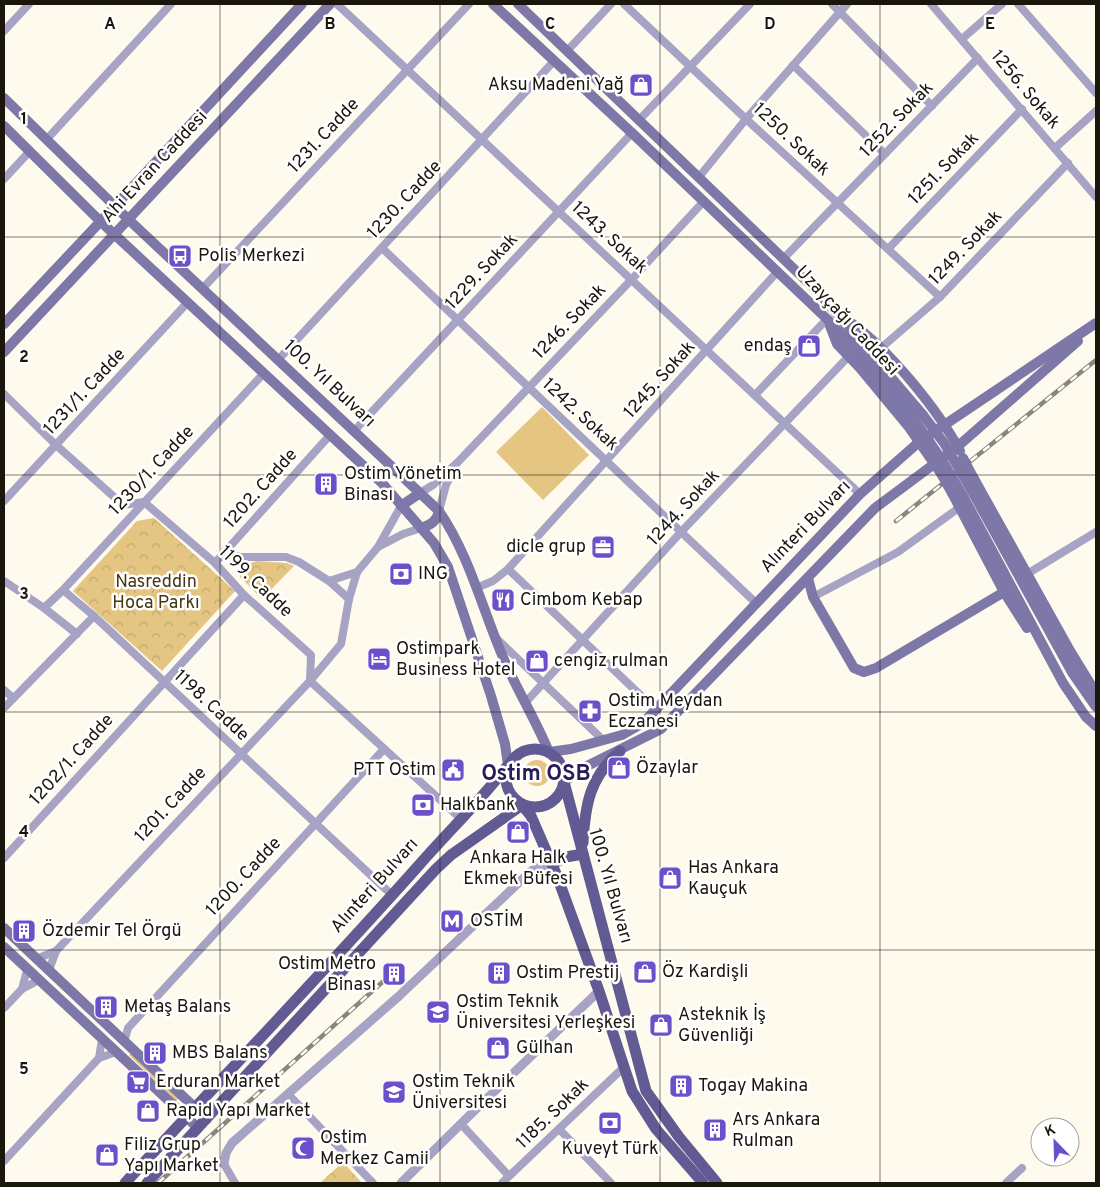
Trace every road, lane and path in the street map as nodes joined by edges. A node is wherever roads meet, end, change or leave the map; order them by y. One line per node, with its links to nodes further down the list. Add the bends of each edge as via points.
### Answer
1 (29, 4): 18 (street)
2 (171, 4): 35 (street)
3 (302, 4): 46 (main road, Ahi Evran Caddesi)
4 (330, 4): 48 (main road, Ahi Evran Caddesi)
5 (337, 4): 25 (street, 1243. Sokak)
6 (469, 4): 25 (street, 1231. Cadde)
7 (492, 4): 22 (main road, Uzayçağı Caddesi)
8 (518, 4): 20 (main road, Uzayçağı Caddesi)
9 (611, 4): 20 (street)
10 (624, 4): 24 (street, 1250. Sokak)
11 (750, 4): 24 (street)
12 (832, 4): 17 (street)
13 (847, 4): 17 (street)
14 (930, 4): 19 (street, 1256. Sokak)
15 (1002, 4): 19 (street)
16 (1018, 4): 26 (street)
17 (840, 12): 23 (street); 28 (street)
18 (4, 31)
19 (962, 39): 21 (street, 1256. Sokak)
20 (567, 51): 32 (main road, Uzayçağı Caddesi)
21 (978, 58): 28 (street, 1252. Sokak); 29 (street, 1256. Sokak)
22 (554, 61): 34 (main road, Uzayçağı Caddesi); 36 (street, 1230. Cadde)
23 (794, 65): 31 (street); 39 (street)
24 (691, 67): 31 (street, 1250. Sokak); 32 (street)
25 (407, 69): 36 (street, 1243. Sokak); 56 (street, 1231. Cadde)
26 (1096, 93)
27 (4, 98): 35 (main road, 100. Yıl Bulvarı)
28 (932, 106): 39 (street, 1252. Sokak)
29 (1022, 109): 37 (street, 1256. Sokak); 52 (street, 1251. Sokak)
30 (1096, 111): 37 (street)
31 (746, 119): 41 (street); 45 (street, 1250. Sokak)
32 (639, 120): 41 (main road, Uzayçağı Caddesi)
33 (4, 126): 38 (main road, 100. Yıl Bulvarı)
34 (632, 133): 44 (main road, Uzayçağı Caddesi); 47 (street, 1229. Sokak)
35 (47, 139): 46 (main road, 100. Yıl Bulvarı)
36 (483, 139): 47 (street, 1243. Sokak); 51 (street, 1230. Cadde)
37 (1055, 148): 40 (street, 1256. Sokak)
38 (30, 151): 42 (street); 49 (main road, 100. Yıl Bulvarı)
39 (885, 154): 45 (street, 1252. Sokak)
40 (1068, 163): 43 (street, 1256. Sokak); 57 (street, 1249. Sokak)
41 (699, 177): 53 (main road, Uzayçağı Caddesi)
42 (4, 179)
43 (1096, 197)
44 (704, 201): 54 (main road, Uzayçağı Caddesi); 55 (street, 1246. Sokak)
45 (838, 203): 52 (street, 1250. Sokak); 53 (street, 1252. Sokak)
46 (116, 206): 48 (main road, 100. Yıl Bulvarı); 49 (main road, Ahi Evran Caddesi)
47 (560, 212): 55 (street, 1243. Sokak); 61 (street, 1229. Sokak)
48 (128, 219): 50 (main road, Ahi Evran Caddesi); 56 (main road, 100. Yıl Bulvarı)
49 (100, 221): 50 (main road, 100. Yıl Bulvarı); 62 (main road, Ahi Evran Caddesi)
50 (114, 234): 58 (main road, 100. Yıl Bulvarı); 66 (main road, Ahi Evran Caddesi)
51 (382, 248): 61 (street, 1242. Sokak); 68 (street, 1230. Cadde)
52 (888, 249): 57 (street, 1250. Sokak)
53 (783, 259): 59 (main road, Uzayçağı Caddesi)
54 (778, 271): 60 (main road, Uzayçağı Caddesi); 65 (street, 1245. Sokak)
55 (632, 279): 65 (street, 1243. Sokak); 70 (street, 1246. Sokak)
56 (202, 289): 68 (main road, 100. Yıl Bulvarı)
57 (940, 297): 64 (street, 1249. Sokak)
58 (188, 302): 69 (main road, 100. Yıl Bulvarı); 79 (street, 1231/1. Cadde)
59 (837, 313): 64 (main road); 73 (main road, Uzayçağı Caddesi)
60 (827, 318): 67 (main road, via 838,344); 72 (street); 73 (main road, Uzayçağı Caddesi)
61 (458, 320): 70 (street, 1242. Sokak); 76 (street, 1229. Sokak)
62 (4, 324)
63 (1096, 324): 75 (main road, Alınteri Bulvarı); 80 (main road, Alınteri Bulvarı)
64 (881, 348): 75 (main road)
65 (707, 350): 72 (street, 1243. Sokak); 81 (street, 1245. Sokak)
66 (4, 352)
67 (849, 356): 74 (street, 1244. Sokak); 78 (main road)
68 (278, 360): 76 (main road, 100. Yıl Bulvarı)
69 (264, 373): 77 (main road, 100. Yıl Bulvarı); 88 (street, 1230/1. Cadde)
70 (529, 388): 81 (street, 1242. Sokak); 82 (street, 1246. Sokak)
71 (4, 394): 79 (street)
72 (755, 395): 74 (street, 1243. Sokak)
73 (919, 417): 86 (main road, Uzayçağı Caddesi, bridge)
74 (785, 423): 85 (street, 1243. Sokak); 93 (street, 1244. Sokak)
75 (944, 425): 78 (main road, Alınteri Bulvarı); 80 (main road)
76 (354, 431): 84 (main road, 100. Yıl Bulvarı)
77 (330, 435): 89 (main road, 100. Yıl Bulvarı); 96 (street, 1202. Cadde)
78 (919, 442): 83 (main road); 85 (main road, Alınteri Bulvarı)
79 (56, 445): 87 (street, 1231/1. Cadde); 88 (street, via 122,505)
80 (957, 447): 83 (main road, Alınteri Bulvarı); 100 (main road, bridge)
81 (606, 461): 93 (street, 1242. Sokak); 98 (street, 1245. Sokak)
82 (457, 463): 84 (street, 1246. Sokak, via 433,486); 91 (street, 1246. Sokak, via 446,485)
83 (934, 463): 86 (main road, bridge); 101 (main road, Alınteri Bulvarı, via 874,508)
84 (420, 493): 89 (main road); 91 (main road, 100. Yıl Bulvarı)
85 (860, 494): 111 (main road, Alınteri Bulvarı)
86 (963, 494): 90 (main road); 117 (main road, Uzayçağı Caddesi); 125 (main road, Uzayçağı Caddesi)
87 (4, 501)
88 (144, 502): 97 (street, 1199. Cadde); 106 (street, 1230/1. Cadde)
89 (402, 506): 92 (main road, 100. Yıl Bulvarı); 95 (street)
90 (960, 507): 107 (main road); 109 (street, via 898,552)
91 (439, 511): 92 (main road, via 433,523); 104 (main road, 100. Yıl Bulvarı, via 454,532)
92 (421, 528): 95 (street); 134 (main road, 100. Yıl Bulvarı, via 448,567 491,696)
93 (682, 532): 111 (street, 1242. Sokak); 116 (street, 1244. Sokak)
94 (1096, 532): 100 (street)
95 (378, 547): 99 (street)
96 (225, 551): 97 (street, 1202. Cadde); 103 (street, via 239,557 286,557)
97 (214, 563): 108 (street, 1199. Cadde)
98 (508, 569): 104 (street, 1245. Sokak, via 493,581); 116 (street)
99 (357, 572): 103 (street); 110 (street, 1201. Cadde)
100 (1027, 574): 122 (main road)
101 (808, 578): 105 (main road, Alınteri Bulvarı); 109 (main road)
102 (4, 581): 112 (street)
103 (329, 581): 110 (street)
104 (476, 588): 115 (main road, 100. Yıl Bulvarı)
105 (798, 588): 109 (main road); 131 (main road, Alınteri Bulvarı, via 661,729)
106 (63, 590): 112 (street); 113 (street, 1198. Cadde)
107 (1004, 592): 109 (main road, via 864,672 854,668); 117 (main road)
108 (244, 595): 118 (street, 1199. Cadde, via 311,655); 119 (street)
109 (813, 597)
110 (349, 599): 118 (street, 1201. Cadde, via 341,644)
111 (756, 604): 127 (main road, Alınteri Bulvarı)
112 (44, 608): 114 (street)
113 (94, 616): 114 (street); 119 (street, 1198. Cadde)
114 (76, 634): 123 (street)
115 (495, 637): 120 (street); 124 (main road, 100. Yıl Bulvarı)
116 (582, 640): 120 (street, 1244. Sokak); 127 (street)
117 (1053, 665): 128 (main road, Uzayçağı Caddesi, via 1086,717)
118 (310, 681): 130 (street); 133 (street, 1201. Cadde)
119 (163, 682): 133 (street, 1198. Cadde); 140 (street, 1202/1. Cadde)
120 (543, 683): 124 (street, 1244. Sokak); 129 (street)
121 (4, 690): 123 (street)
122 (1096, 693)
123 (13, 698): 126 (street)
124 (525, 703): 132 (main road, 100. Yıl Bulvarı)
125 (1096, 707)
126 (4, 708)
127 (656, 710): 129 (main road, Alınteri Bulvarı, via 643,723 622,735)
128 (1096, 726)
129 (602, 739): 132 (main road, Alınteri Bulvarı)
130 (384, 749): 137 (street); 138 (street, 1200. Cadde)
131 (620, 751): 135 (main road, Alınteri Bulvarı, via 579,770); 139 (main road, via 608,762 588,797)
132 (549, 752): 134 (main road, via 530,749 513,757); 135 (main road, via 561,764)
133 (241, 754): 138 (street, 1198. Cadde); 145 (street, 1201. Cadde)
134 (508, 765): 136 (main road, via 506,785); 137 (main road, Alınteri Bulvarı)
135 (564, 782): 136 (main road, via 562,790 550,803 534,808); 139 (main road, 100. Yıl Bulvarı)
136 (522, 805): 141 (main road, via 531,816); 163 (main road, Alınteri Bulvarı, via 436,869)
137 (460, 818): 142 (main road, Alınteri Bulvarı)
138 (315, 823): 142 (street, 1198. Cadde); 153 (street, 1200. Cadde)
139 (583, 854): 141 (main road); 179 (main road, 100. Yıl Bulvarı, via 646,1091)
140 (4, 858)
141 (552, 864): 151 (main road); 160 (street, via 530,872 399,996)
142 (392, 895): 161 (main road, Alınteri Bulvarı)
143 (4, 928): 146 (main road)
144 (4, 948): 147 (main road)
145 (56, 951): 146 (street, 1201. Cadde); 148 (street, 1201. Cadde)
146 (36, 959): 147 (main road, 1201. Cadde); 148 (main road)
147 (27, 970): 149 (main road); 150 (street, 1201. Cadde)
148 (49, 970): 149 (main road, 1201. Cadde); 154 (main road)
149 (39, 980): 150 (street, 1201. Cadde); 155 (main road)
150 (22, 989): 152 (street, 1201. Cadde)
151 (599, 991): 159 (main road); 164 (street)
152 (4, 1008)
153 (128, 1028): 154 (street); 156 (street, 1200. Cadde)
154 (112, 1030): 155 (main road); 156 (main road)
155 (102, 1039): 157 (main road); 158 (street)
156 (124, 1042): 157 (main road, 1200. Cadde); 161 (main road)
157 (116, 1052): 158 (street); 162 (main road)
158 (99, 1058): 167 (street)
159 (625, 1066): 166 (street, 1185. Sokak); 178 (main road, via 632,1091 656,1128)
160 (288, 1094): 168 (street, via 232,1143); 174 (street)
161 (195, 1108): 162 (main road, Alınteri Bulvarı); 163 (main road)
162 (186, 1117): 165 (main road); 171 (main road, Alınteri Bulvarı)
163 (207, 1119): 165 (main road, Alınteri Bulvarı)
164 (461, 1124): 170 (street); 175 (street)
165 (198, 1128): 172 (main road, Alınteri Bulvarı)
166 (559, 1129): 170 (street, 1185. Sokak); 177 (street)
167 (4, 1161)
168 (224, 1164): 173 (street)
169 (1022, 1168): 180 (street)
170 (510, 1176): 176 (street, 1185. Sokak)
171 (125, 1183)
172 (147, 1183)
173 (235, 1183)
174 (373, 1183)
175 (401, 1183)
176 (502, 1183)
177 (611, 1183)
178 (703, 1183)
179 (717, 1183)
180 (1006, 1183)

